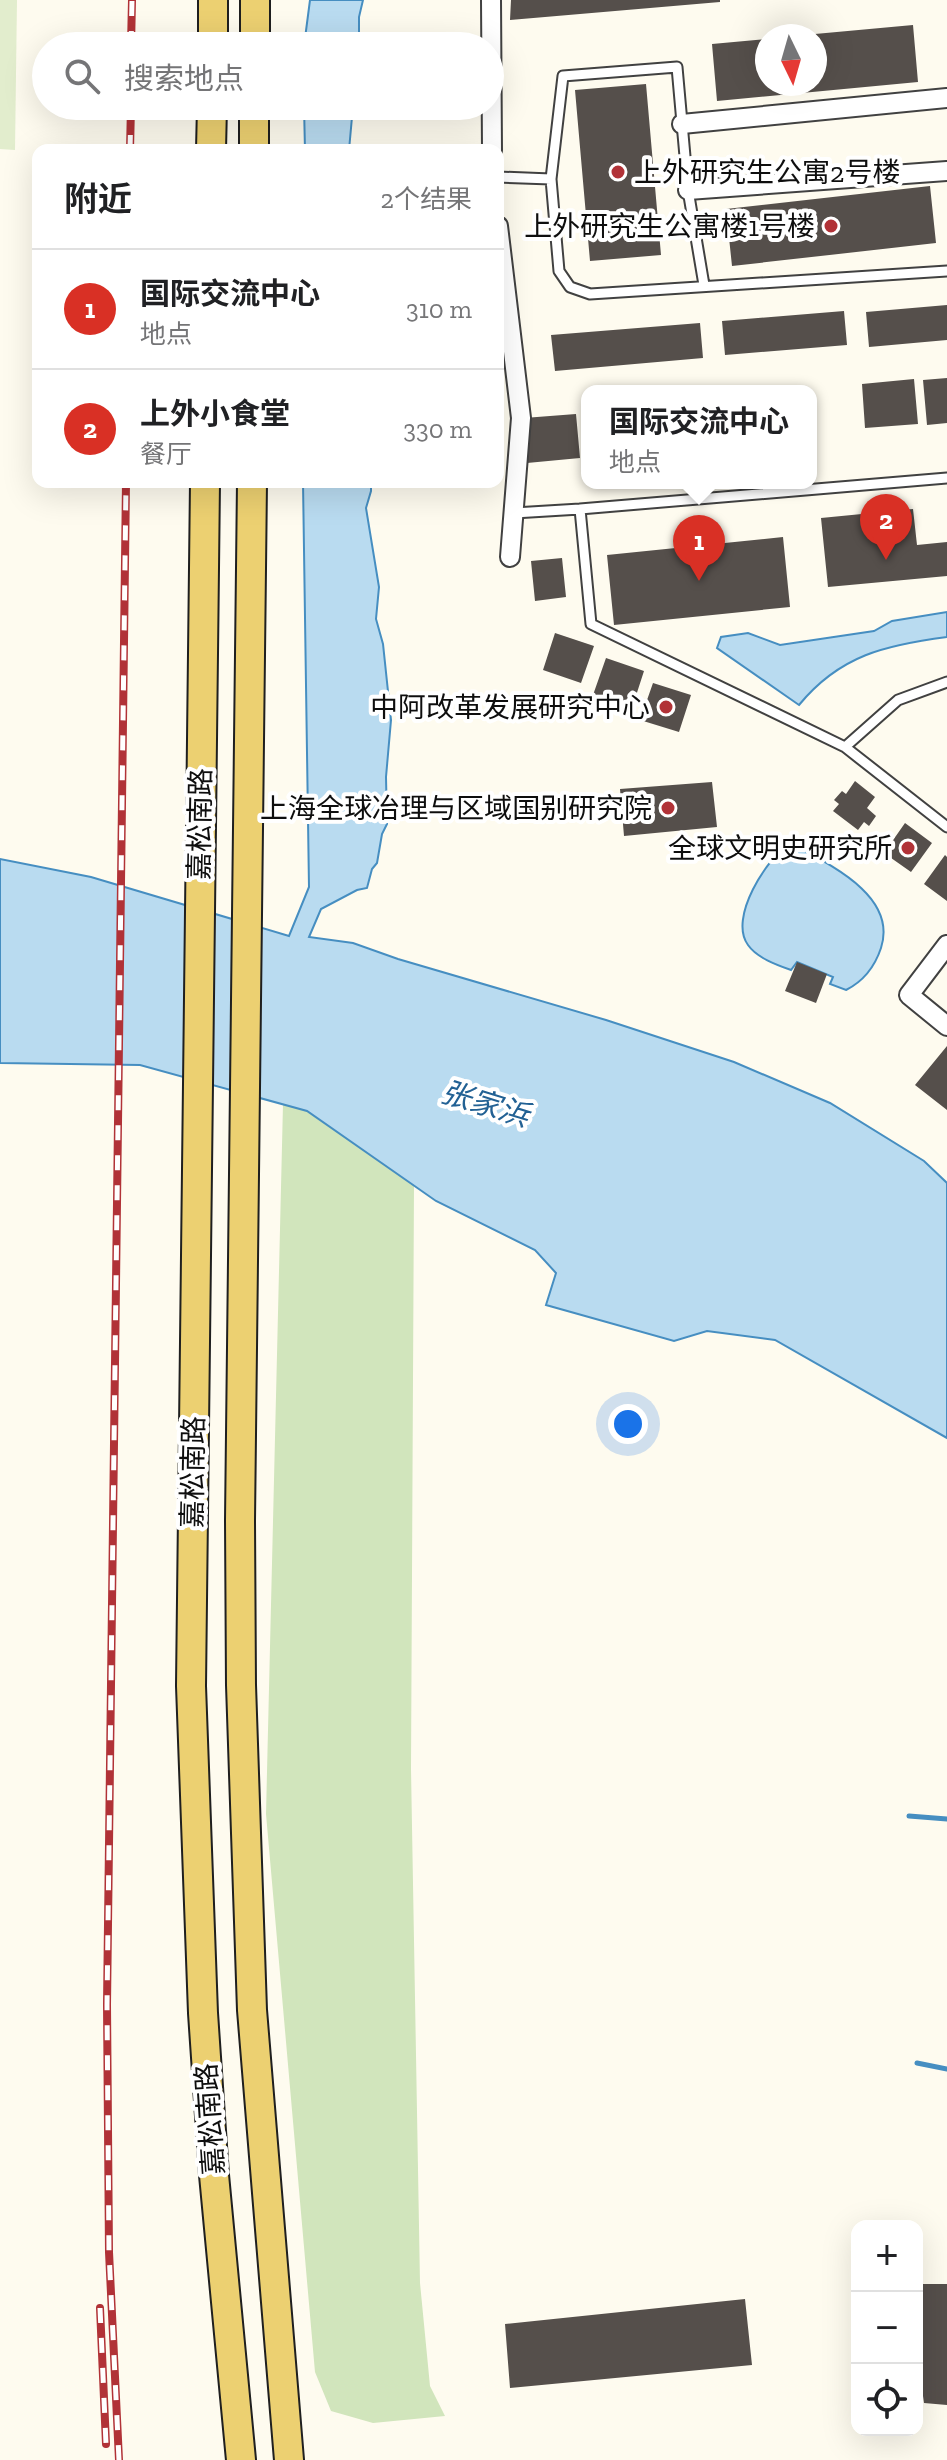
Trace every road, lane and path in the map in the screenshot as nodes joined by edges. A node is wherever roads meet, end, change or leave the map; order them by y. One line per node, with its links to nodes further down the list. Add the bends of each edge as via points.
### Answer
1 (213, 0): 4 (main road)
2 (255, 0): 5 (main road)
3 (491, 0): 6 (street)
4 (213, 32)
5 (255, 32)
6 (491, 32)
7 (947, 98): 11 (street)
8 (212, 120): 12 (main road)
9 (254, 120): 13 (main road)
10 (492, 120): 14 (street)
11 (682, 124): 17 (lane, via 677,67 563,76); 18 (lane)
12 (211, 144)
13 (254, 144)
14 (492, 144)
15 (947, 171): 18 (street)
16 (504, 177): 17 (lane)
17 (551, 179): 21 (lane, via 559,271 570,287 590,294)
18 (688, 190): 21 (lane)
19 (947, 271): 21 (lane)
20 (504, 276): 28 (street, via 521,418)
21 (704, 285)
22 (947, 478): 25 (lane)
23 (205, 488): 35 (main road, 嘉松南路, via 191,1686 203,2013)
24 (252, 488): 36 (main road, 嘉松南路, via 240,1521 245,1818 252,2010)
25 (817, 489)
26 (817, 489): 27 (lane)
27 (580, 509): 28 (lane); 31 (lane, via 591,624)
28 (514, 513): 29 (street)
29 (510, 557)
30 (947, 682): 31 (lane, via 898,700)
31 (845, 747): 32 (lane)
32 (947, 827)
33 (947, 945): 34 (street, via 909,995)
34 (947, 1026)
35 (241, 2460)
36 (289, 2460)

